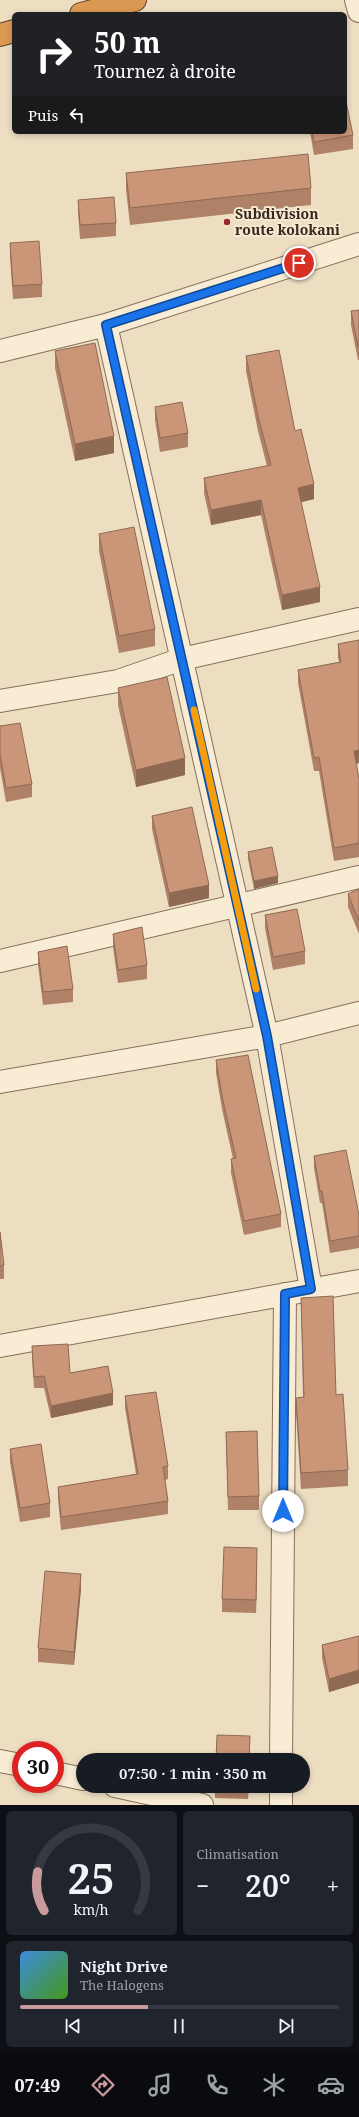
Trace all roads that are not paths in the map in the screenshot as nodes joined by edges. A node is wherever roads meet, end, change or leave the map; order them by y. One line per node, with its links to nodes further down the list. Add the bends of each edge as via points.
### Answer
1 (135, 0): 4 (highway)
2 (356, 0): 3 (street)
3 (359, 11)
4 (89, 12)
5 (12, 32): 6 (highway)
6 (0, 35)
7 (359, 244): 8 (street)
8 (106, 325): 9 (street); 11 (street)
9 (0, 351)
10 (359, 619): 11 (street)
11 (182, 659): 12 (street, via 118,681); 14 (street)
12 (0, 701)
13 (359, 877): 14 (street)
14 (237, 904): 15 (street); 17 (street)
15 (0, 961)
16 (359, 1013): 17 (street)
17 (267, 1036): 18 (street); 20 (street)
18 (0, 1082)
19 (359, 1281): 20 (street)
20 (311, 1289): 21 (street)
21 (285, 1294): 22 (street); 23 (street)
22 (0, 1346)
23 (281, 1753)
24 (0, 1761): 25 (street)
25 (12, 1764)
26 (64, 1775): 27 (street)
27 (76, 1778)
28 (147, 1793): 30 (street)
29 (281, 1793): 31 (street)
30 (202, 1805)
31 (281, 1805)

